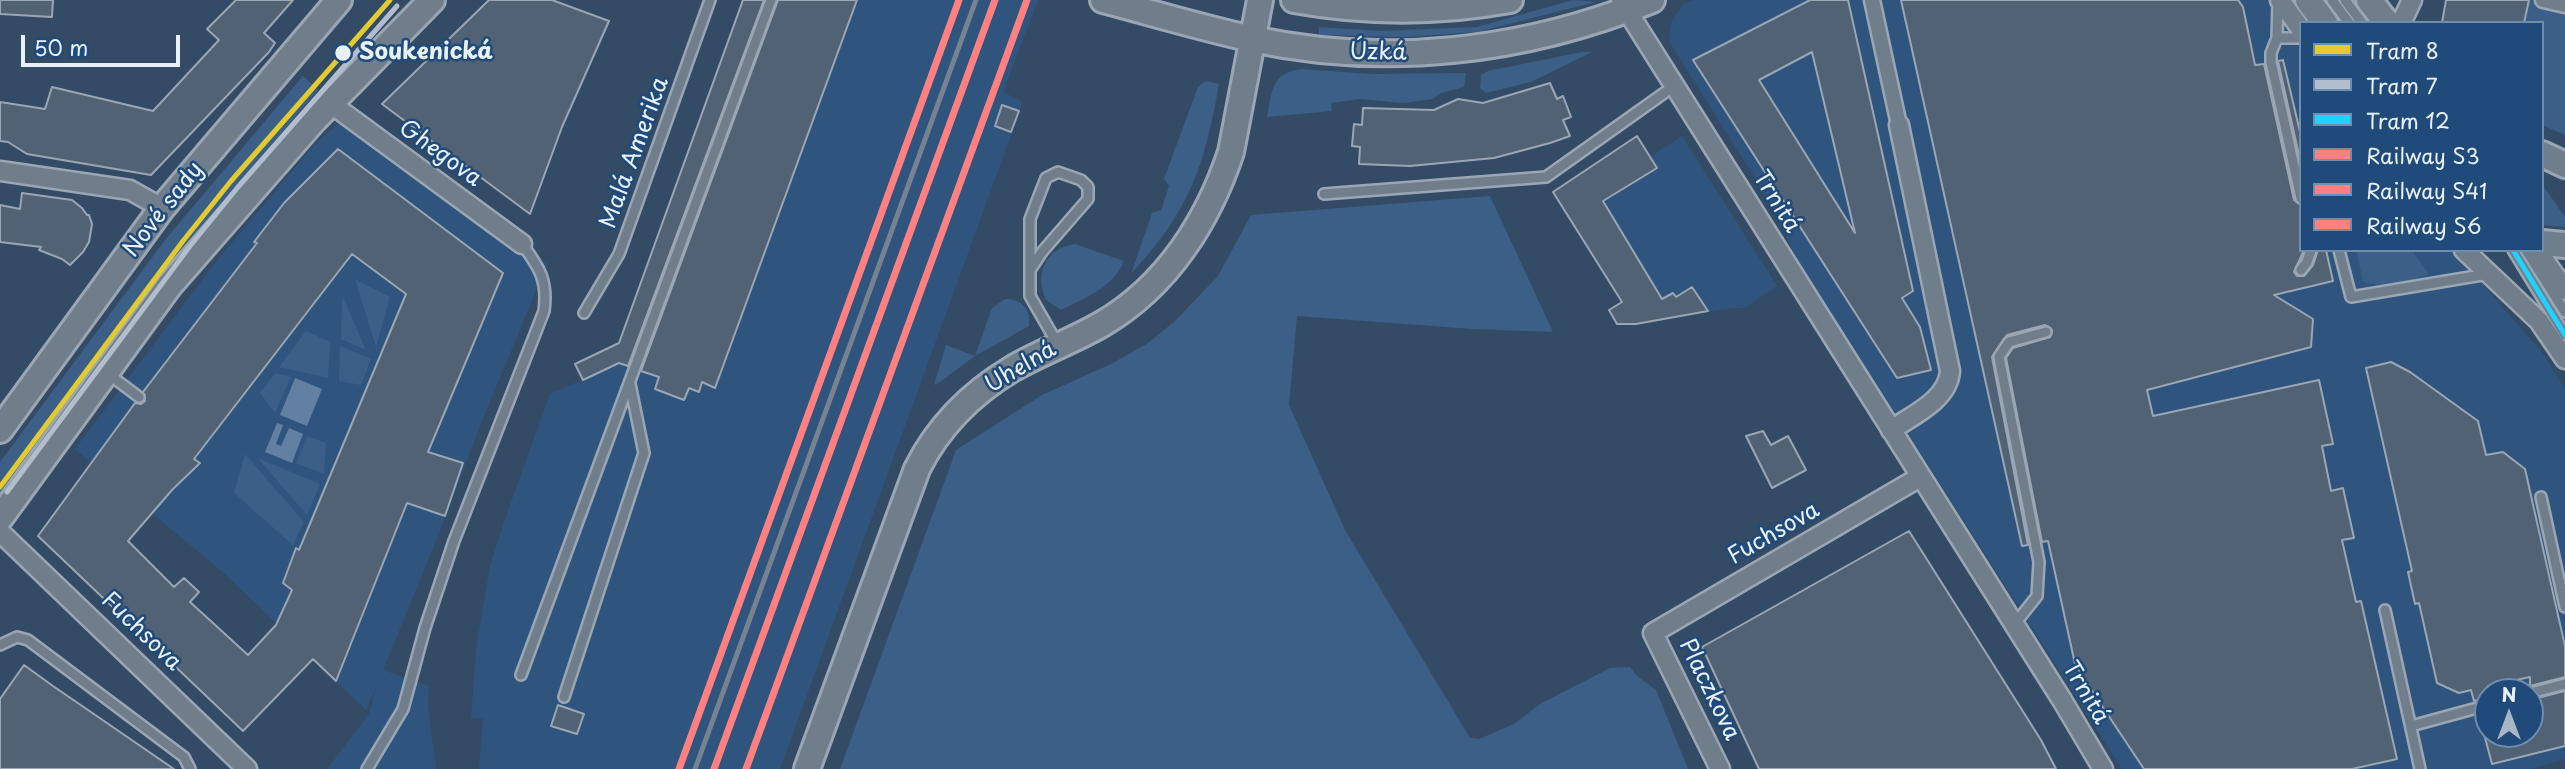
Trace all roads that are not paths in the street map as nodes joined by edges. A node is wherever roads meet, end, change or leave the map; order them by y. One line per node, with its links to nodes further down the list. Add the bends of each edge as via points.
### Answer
1 (339, 0): 37 (main road, Nové sady)
2 (432, 0): 30 (main road)
3 (710, 0): 52 (lane, Malá Amerika, via 619,254)
4 (771, 0): 58 (lane)
5 (1103, 0): 28 (main road, Úzká)
6 (1260, 0): 28 (main road, Uhelná)
7 (1294, 0): 8 (main road, Úzká, via 1414,10)
8 (1510, 0)
9 (1652, 0): 18 (main road, Úzká)
10 (1872, 0): 31 (street)
11 (2279, 0): 25 (street); 26 (lane)
12 (2308, 0): 20 (main road)
13 (2332, 0): 21 (lane)
14 (2345, 0): 22 (lane)
15 (2369, 0): 23 (main road)
16 (2412, 0): 24 (street)
17 (2543, 0): 19 (street)
18 (1623, 5): 28 (main road, Úzká, via 1524,40 1447,52 1334,52); 29 (street, Trnitá)
19 (2565, 5)
20 (2324, 21)
21 (2348, 21)
22 (2361, 21)
23 (2385, 21)
24 (2402, 21)
25 (2299, 26)
26 (2277, 38): 27 (lane); 35 (lane, via 2271,62)
27 (2299, 38)
28 (1252, 39): 55 (main road, Uhelná, via 1231,152 1194,234 1142,295 1102,324)
29 (1674, 86): 36 (lane, via 1546,177); 61 (street, Trnitá)
30 (330, 103): 39 (street, Ghegova); 57 (main road, via 169,286)
31 (1899, 125): 61 (street, via 1950,371 1949,382 1936,399)
32 (2544, 155): 33 (main road)
33 (2565, 165)
34 (0, 171): 37 (street, via 130,190)
35 (2299, 189)
36 (1324, 194)
37 (162, 208): 60 (main road, Nové sady)
38 (2544, 243): 40 (main road)
39 (522, 244): 79 (lane, via 539,266 547,291 544,311 454,541 403,709)
40 (2565, 245)
41 (2310, 252): 48 (lane)
42 (2340, 252): 49 (lane, via 2351,297)
43 (2467, 252): 49 (street)
44 (2514, 252): 54 (lane)
45 (2527, 252): 51 (lane)
46 (2537, 252): 50 (street)
47 (1030, 270): 47 (lane, via 1088,199 1088,187 1081,180 1058,173 1046,178 1030,219); 55 (lane, via 1030,296)
48 (2301, 270)
49 (2490, 274): 56 (street, via 2539,321)
50 (2565, 290)
51 (2565, 312)
52 (584, 313)
53 (2046, 332): 68 (lane, via 2009,342 1999,356 2039,562 2037,596)
54 (2565, 335)
55 (1059, 345): 80 (main road, Uhelná, via 988,385 928,447)
56 (2565, 359)
57 (106, 372): 59 (lane); 64 (main road)
58 (630, 382): 71 (lane); 74 (lane, via 644,453)
59 (139, 397)
60 (0, 430)
61 (1891, 430): 62 (street, Trnitá)
62 (1920, 477): 68 (street, Trnitá); 69 (street, Fuchsova)
63 (2541, 497): 66 (lane)
64 (0, 518)
65 (0, 532): 78 (street, Fuchsova)
66 (2565, 607)
67 (2385, 610): 76 (lane)
68 (2014, 625): 82 (street, Trnitá)
69 (1653, 633): 81 (street, Placzkova)
70 (0, 645): 77 (lane, via 17,637 28,640 184,757)
71 (521, 675)
72 (2565, 684): 73 (lane)
73 (2544, 689)
74 (564, 696)
75 (2474, 709): 76 (lane)
76 (2411, 726): 83 (lane)
77 (190, 769)
78 (247, 769)
79 (367, 769)
80 (807, 769)
81 (1720, 769)
82 (2103, 769)
83 (2420, 769)

